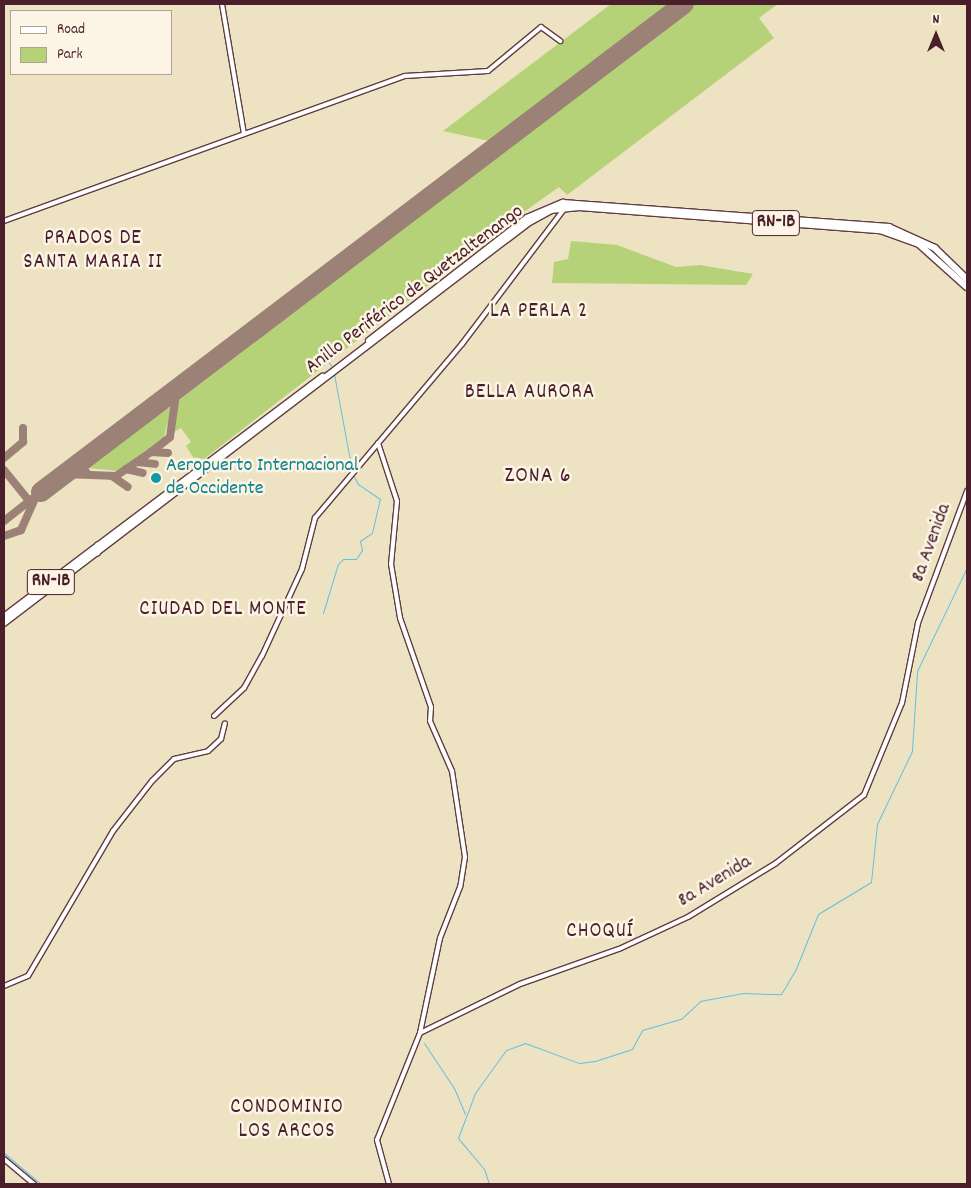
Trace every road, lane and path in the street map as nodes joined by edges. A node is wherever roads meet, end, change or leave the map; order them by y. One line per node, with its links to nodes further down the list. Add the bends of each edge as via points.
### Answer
1 (222, 4): 3 (street)
2 (560, 41): 3 (street, via 541,27 488,70 409,75)
3 (244, 134): 9 (street)
4 (618, 206): 5 (highway); 7 (highway, Anillo Periférico de Quetzaltenango / RN-1B); 13 (highway, Anillo Periférico de Quetzaltenango / RN-1B, via 572,203 542,209)
5 (565, 208): 6 (highway, Anillo Periférico de Quetzaltenango / RN-1B); 16 (highway, Anillo Periférico de Quetzaltenango / RN-1B, via 533,219); 18 (street, via 462,344)
6 (640, 212): 7 (highway); 10 (highway, Anillo Periférico de Quetzaltenango / RN-1B)
7 (720, 214): 8 (highway, Anillo Periférico de Quetzaltenango / RN-1B)
8 (785, 219): 10 (highway); 11 (highway, Anillo Periférico de Quetzaltenango / RN-1B)
9 (4, 221)
10 (745, 221): 12 (highway, Anillo Periférico de Quetzaltenango / RN-1B)
11 (889, 227): 12 (highway); 14 (highway, Anillo Periférico de Quetzaltenango / RN-1B, via 934,248)
12 (853, 229): 15 (highway, Anillo Periférico de Quetzaltenango / RN-1B, via 896,234 920,244)
13 (458, 273): 16 (highway); 17 (highway, Anillo Periférico de Quetzaltenango / RN-1B)
14 (967, 279)
15 (967, 287)
16 (435, 297): 17 (highway, Anillo Periférico de Quetzaltenango / RN-1B)
17 (334, 370): 20 (highway, Anillo Periférico de Quetzaltenango / RN-1B); 22 (highway, Anillo Periférico de Quetzaltenango / RN-1B)
18 (378, 443): 25 (street, via 312,524 302,569 246,686); 28 (street, via 397,504 390,564 400,618 431,706 430,720 452,772 465,857 460,887 440,938)
19 (967, 491): 28 (street, 8a Avenida, via 921,614 902,703 859,800 776,863 688,917 619,949 520,984)
20 (120, 530): 21 (highway, Anillo Periférico de Quetzaltenango / RN-1B); 22 (highway)
21 (98, 546): 22 (highway, RN-1B); 23 (highway, Anillo Periférico de Quetzaltenango / RN-1B)
22 (97, 553): 24 (highway, Anillo Periférico de Quetzaltenango / RN-1B)
23 (4, 618)
24 (4, 623)
25 (214, 716)
26 (225, 723): 27 (street, via 220,740 208,751 174,759 152,781 113,831 28,976)
27 (4, 986)
28 (420, 1033): 31 (street, via 377,1140)
29 (4, 1159): 30 (street)
30 (34, 1184)
31 (390, 1184)

